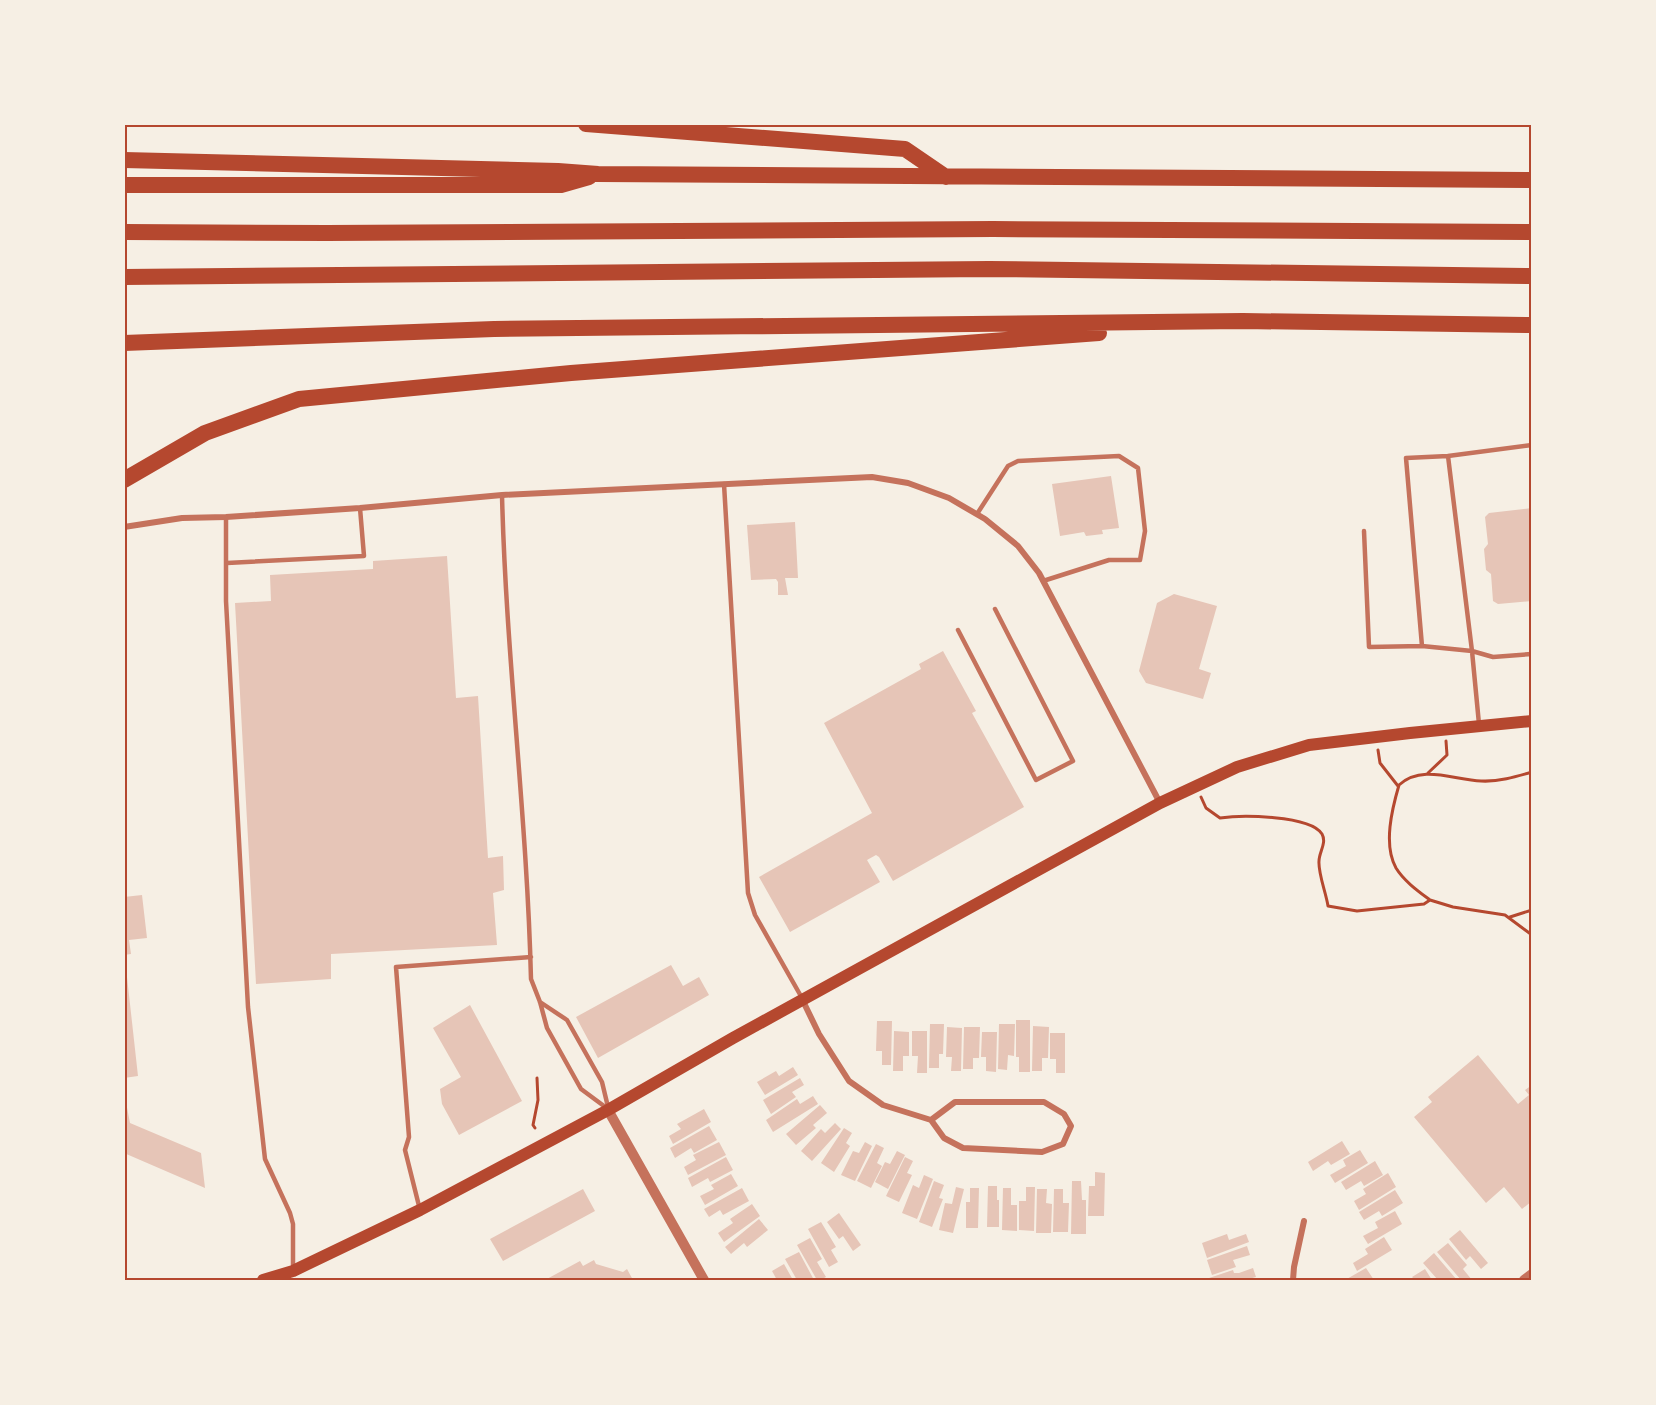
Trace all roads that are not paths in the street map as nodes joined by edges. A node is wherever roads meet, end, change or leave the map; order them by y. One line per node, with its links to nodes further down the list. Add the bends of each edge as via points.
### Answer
1 (586, 124): 4 (highway, via 905,148)
2 (124, 160): 3 (highway)
3 (598, 174): 4 (highway); 6 (highway, via 561,185)
4 (946, 177): 5 (highway)
5 (1532, 180)
6 (124, 185)
7 (124, 232): 8 (highway)
8 (1532, 232)
9 (1532, 276): 10 (highway, via 989,269)
10 (124, 277)
11 (1243, 321): 12 (highway); 13 (highway, via 494,329); 16 (highway, via 571,373 299,399 205,433)
12 (1532, 325)
13 (124, 343)
14 (1532, 446): 15 (lane)
15 (1448, 456): 28 (lane, via 1406,458); 29 (lane)
16 (124, 480)
17 (724, 484): 18 (street); 20 (street, via 872,477 908,483); 35 (lane, via 748,892 755,915)
18 (502, 495): 19 (street); 34 (lane)
19 (360, 508): 21 (street); 24 (lane, via 364,556)
20 (977, 514): 25 (street, via 1018,546); 25 (lane, via 1008,466 1018,461 1119,456 1138,468 1145,531 1140,560 1109,560)
21 (226, 517): 22 (street, via 182,518); 24 (lane)
22 (124, 527)
23 (1364, 531): 28 (lane, via 1369,646)
24 (227, 563): 41 (lane, via 248,1007 264,1159 293,1224)
25 (1043, 581): 33 (street)
26 (995, 609): 27 (lane, via 1073,760 1036,780)
27 (958, 630)
28 (1422, 646): 29 (lane)
29 (1472, 651): 30 (lane, via 1493,657); 32 (lane)
30 (1532, 654)
31 (1532, 721): 32 (main road)
32 (1479, 726): 33 (main road, via 1309,745 1237,767)
33 (1160, 802): 35 (main road)
34 (531, 957): 36 (lane, via 531,979); 39 (lane, via 396,967 409,1137 405,1150)
35 (803, 1000): 37 (main road); 38 (street, via 849,1081 883,1105)
36 (540, 1002): 37 (lane, via 547,1028 581,1089); 37 (lane, via 567,1020 602,1082)
37 (608, 1110): 39 (main road); 44 (street)
38 (931, 1120): 38 (street, via 955,1101 1044,1102 1064,1114 1071,1126 1063,1144 1042,1152 963,1148 944,1138)
39 (420, 1210): 41 (main road)
40 (1304, 1221): 45 (street)
41 (293, 1271): 43 (main road)
42 (1532, 1274): 46 (street)
43 (263, 1281)
44 (704, 1281)
45 (1293, 1281)
46 (1524, 1281)

